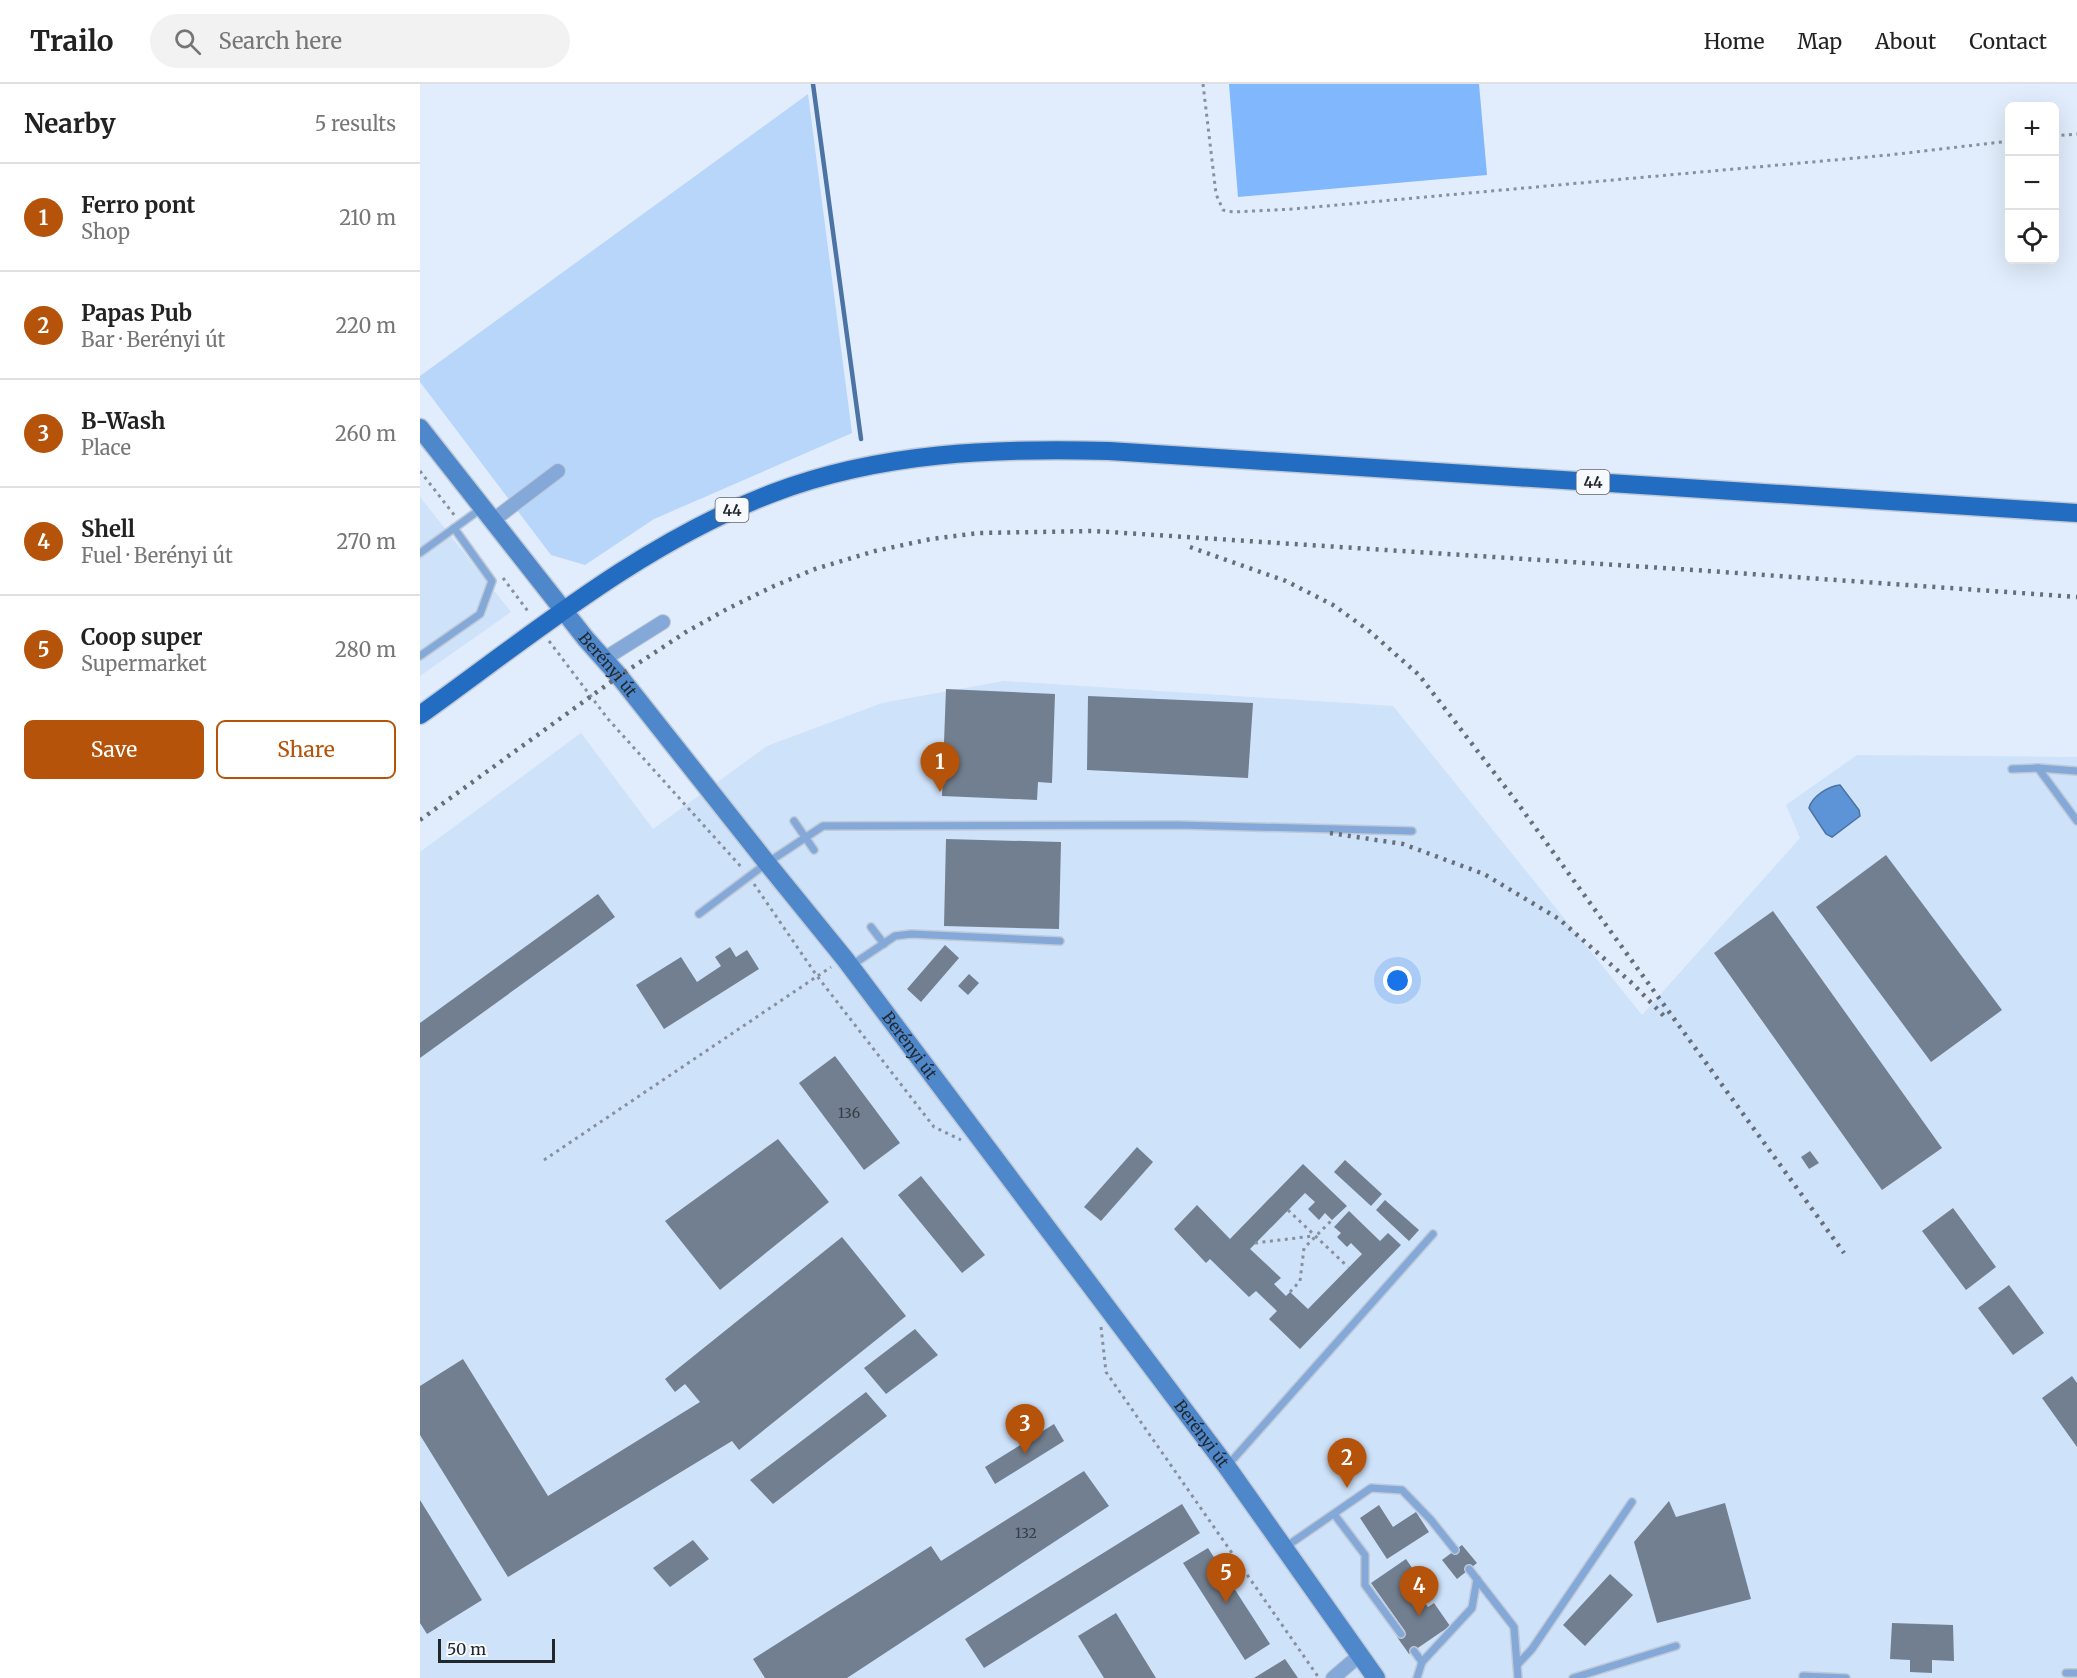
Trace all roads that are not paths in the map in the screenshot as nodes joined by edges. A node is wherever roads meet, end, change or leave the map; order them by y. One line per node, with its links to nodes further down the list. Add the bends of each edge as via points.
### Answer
1 (420, 428): 4 (street, Berényi út)
2 (558, 471): 4 (street)
3 (2077, 513): 7 (main road, 44, via 1109,451 972,452 856,468 775,492 652,551)
4 (487, 514): 5 (lane); 7 (street, Berényi út)
5 (454, 528): 6 (lane); 9 (lane, via 492,581 480,614)
6 (420, 553)
7 (564, 611): 10 (street, Berényi út); 11 (main road, 44)
8 (663, 622): 10 (street)
9 (420, 656)
10 (604, 659): 20 (street, Berényi út)
11 (420, 715)
12 (2038, 768): 13 (lane); 14 (lane); 16 (lane)
13 (2012, 769)
14 (2077, 771)
15 (794, 821): 18 (lane)
16 (2077, 821)
17 (1412, 831): 18 (lane, via 1178,825 823,826)
18 (806, 838): 19 (lane); 20 (lane)
19 (814, 850)
20 (767, 863): 21 (lane); 25 (street, Berényi út)
21 (699, 914)
22 (871, 927): 24 (lane)
23 (1060, 941): 24 (lane, via 911,934 895,936)
24 (884, 944): 25 (lane)
25 (847, 962): 27 (street, Berényi út)
26 (1433, 1234): 27 (lane)
27 (1227, 1467): 30 (street, Berényi út)
28 (1632, 1502): 39 (lane)
29 (1334, 1514): 30 (lane); 31 (lane, via 1371,1488 1402,1490); 34 (lane, via 1365,1555 1365,1584)
30 (1283, 1549): 37 (street, Berényi út)
31 (1455, 1550)
32 (1469, 1569): 33 (lane)
33 (1478, 1579): 38 (lane, via 1472,1608); 39 (lane, via 1514,1627)
34 (1401, 1634)
35 (1676, 1646): 46 (lane)
36 (1414, 1650): 38 (lane)
37 (1360, 1655): 42 (street); 43 (street, Berényi út)
38 (1422, 1662): 44 (lane)
39 (1518, 1664): 45 (lane)
40 (2077, 1672): 41 (lane)
41 (2066, 1673)
42 (1333, 1678)
43 (1376, 1678)
44 (1417, 1678)
45 (1518, 1678)
46 (1573, 1678)
47 (1803, 1678): 48 (lane)
48 (1846, 1678)

